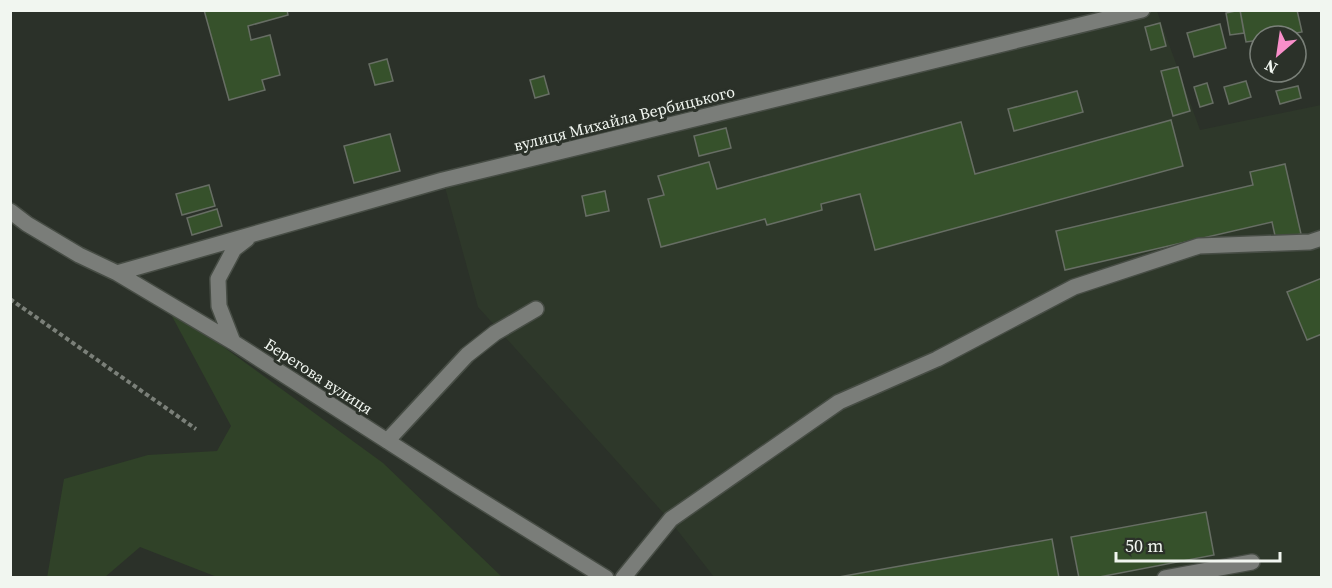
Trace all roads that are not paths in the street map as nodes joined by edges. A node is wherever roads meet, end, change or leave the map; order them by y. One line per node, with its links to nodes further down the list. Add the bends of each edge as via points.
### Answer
1 (1142, 10): 3 (street, вулиця Михайла Вербицького, via 443,180)
2 (10, 211): 5 (street, Берегова вулиця, via 79,255)
3 (254, 233): 5 (street, вулиця Михайла Вербицького); 7 (street, via 234,249 218,279 219,306)
4 (1322, 238): 11 (street, via 1310,242 1199,246 1074,288 937,359 839,402 671,519)
5 (117, 273): 7 (street, Берегова вулиця)
6 (536, 309): 8 (street, via 467,355)
7 (233, 342): 8 (street, Берегова вулиця)
8 (387, 441): 10 (street, Берегова вулиця)
9 (1252, 562): 12 (street)
10 (606, 578)
11 (623, 578)
12 (1165, 578)

